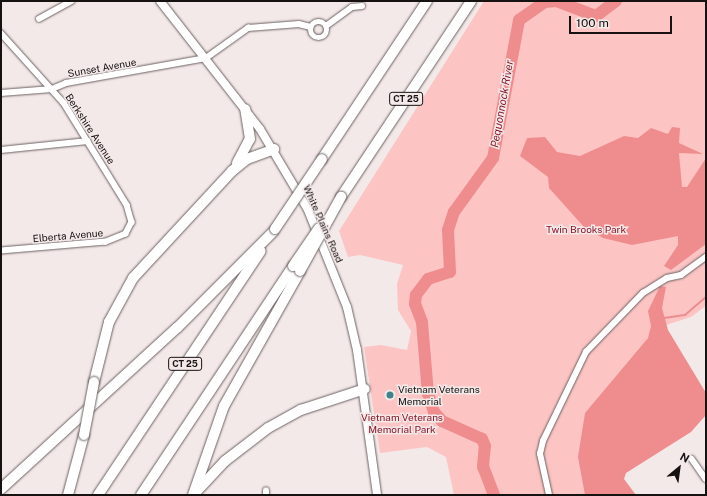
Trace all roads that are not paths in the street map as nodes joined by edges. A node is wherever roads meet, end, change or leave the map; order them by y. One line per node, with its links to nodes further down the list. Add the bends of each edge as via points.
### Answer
1 (71, 1): 6 (street)
2 (160, 1): 10 (main road, White Plains Road)
3 (428, 1): 19 (highway, CT 25, bridge)
4 (471, 1): 22 (highway, CT 25, bridge, via 340,197)
5 (362, 6): 7 (street, via 352,8)
6 (39, 19)
7 (326, 26): 8 (street, via 318,22); 8 (street, via 325,35 319,38 313,36)
8 (311, 27): 10 (street, via 299,24 248,28)
9 (1, 33): 11 (street, Berkshire Avenue)
10 (206, 58): 11 (street, Sunset Avenue, via 66,83); 13 (main road, White Plains Road)
11 (52, 89): 12 (street, Sunset Avenue); 14 (street, Berkshire Avenue)
12 (1, 93)
13 (245, 109): 15 (main road, White Plains Road); 17 (highway, via 250,133 248,145)
14 (88, 141): 16 (street); 18 (street, Berkshire Avenue, via 127,205)
15 (274, 149): 17 (highway, via 247,159); 23 (main road, White Plains Road, via 308,210 347,307)
16 (1, 150)
17 (226, 177): 27 (highway, bridge, via 148,259 126,288 105,334 84,435)
18 (131, 225): 20 (street, Elberta Avenue, via 122,237 106,242)
19 (274, 231): 26 (highway, via 177,328); 28 (highway, CT 25)
20 (1, 251)
21 (706, 257): 32 (street, via 681,275 667,278 643,292 586,352 543,441 540,454)
22 (297, 269): 29 (highway, CT 25); 30 (highway, via 232,390 204,455)
23 (365, 389): 30 (highway, via 301,410 268,428 225,461); 31 (main road, White Plains Road)
24 (692, 459): 25 (street)
25 (706, 479)
26 (1, 490)
27 (68, 495)
28 (98, 495)
29 (141, 495)
30 (194, 495)
31 (377, 495)
32 (548, 495)

